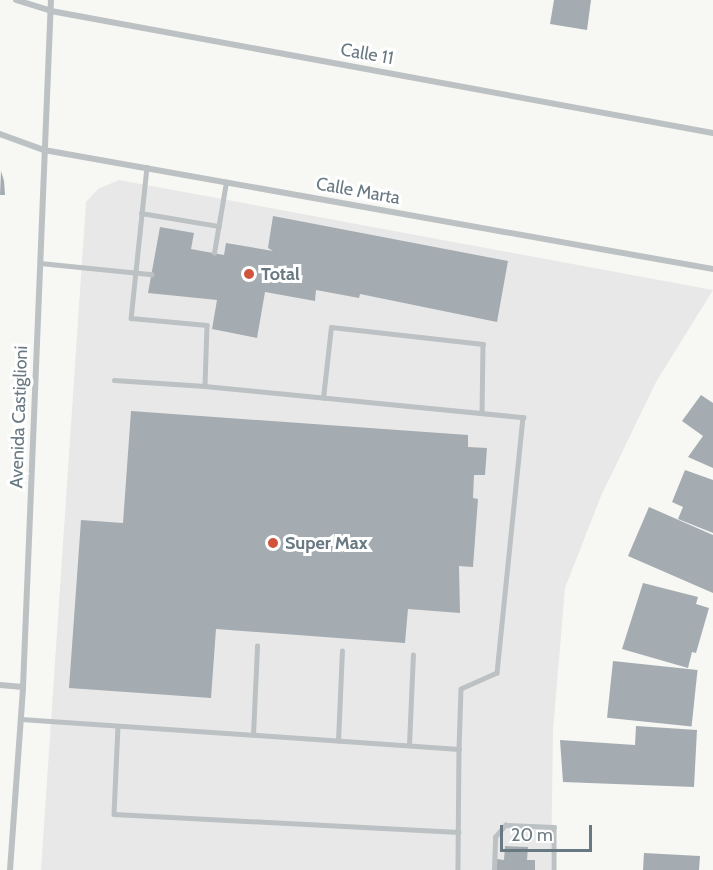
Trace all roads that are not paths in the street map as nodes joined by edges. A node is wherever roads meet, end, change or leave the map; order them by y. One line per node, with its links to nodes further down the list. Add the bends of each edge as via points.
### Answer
1 (16, 0): 3 (street, Calle 11)
2 (51, 0): 3 (street, Avenida Castiglioni)
3 (51, 12): 4 (street, Calle 11); 6 (street, Avenida Castiglioni)
4 (713, 133)
5 (0, 134): 6 (street, Calle Marta)
6 (44, 150): 7 (street, Calle Marta); 12 (street, Avenida Castiglioni)
7 (147, 168): 8 (street, Calle Marta); 9 (lane)
8 (226, 182): 10 (lane); 13 (street, Calle Marta)
9 (141, 213): 10 (lane); 14 (lane)
10 (219, 226): 11 (lane)
11 (214, 253)
12 (40, 263): 14 (lane); 24 (street, Avenida Castiglioni)
13 (713, 269)
14 (133, 272): 15 (lane); 17 (lane, via 131,318 207,325)
15 (151, 274)
16 (114, 380): 17 (lane)
17 (205, 387): 18 (lane)
18 (323, 398): 19 (lane); 19 (lane, via 331,327 483,344)
19 (482, 413): 30 (lane, via 523,417 497,673 461,689)
20 (257, 646): 27 (lane)
21 (342, 651): 28 (lane)
22 (414, 655): 29 (lane)
23 (0, 685): 24 (street)
24 (23, 687): 25 (street, Avenida Castiglioni)
25 (21, 719): 26 (lane); 32 (street, Avenida Castiglioni)
26 (118, 726): 27 (lane); 31 (lane, via 114,814)
27 (253, 735): 28 (lane)
28 (338, 741): 29 (lane)
29 (409, 745): 30 (lane)
30 (459, 749): 31 (lane)
31 (459, 832): 33 (lane)
32 (10, 870)
33 (458, 870)
34 (494, 870): 35 (lane, via 495,837 505,825 554,827)
35 (554, 870)

